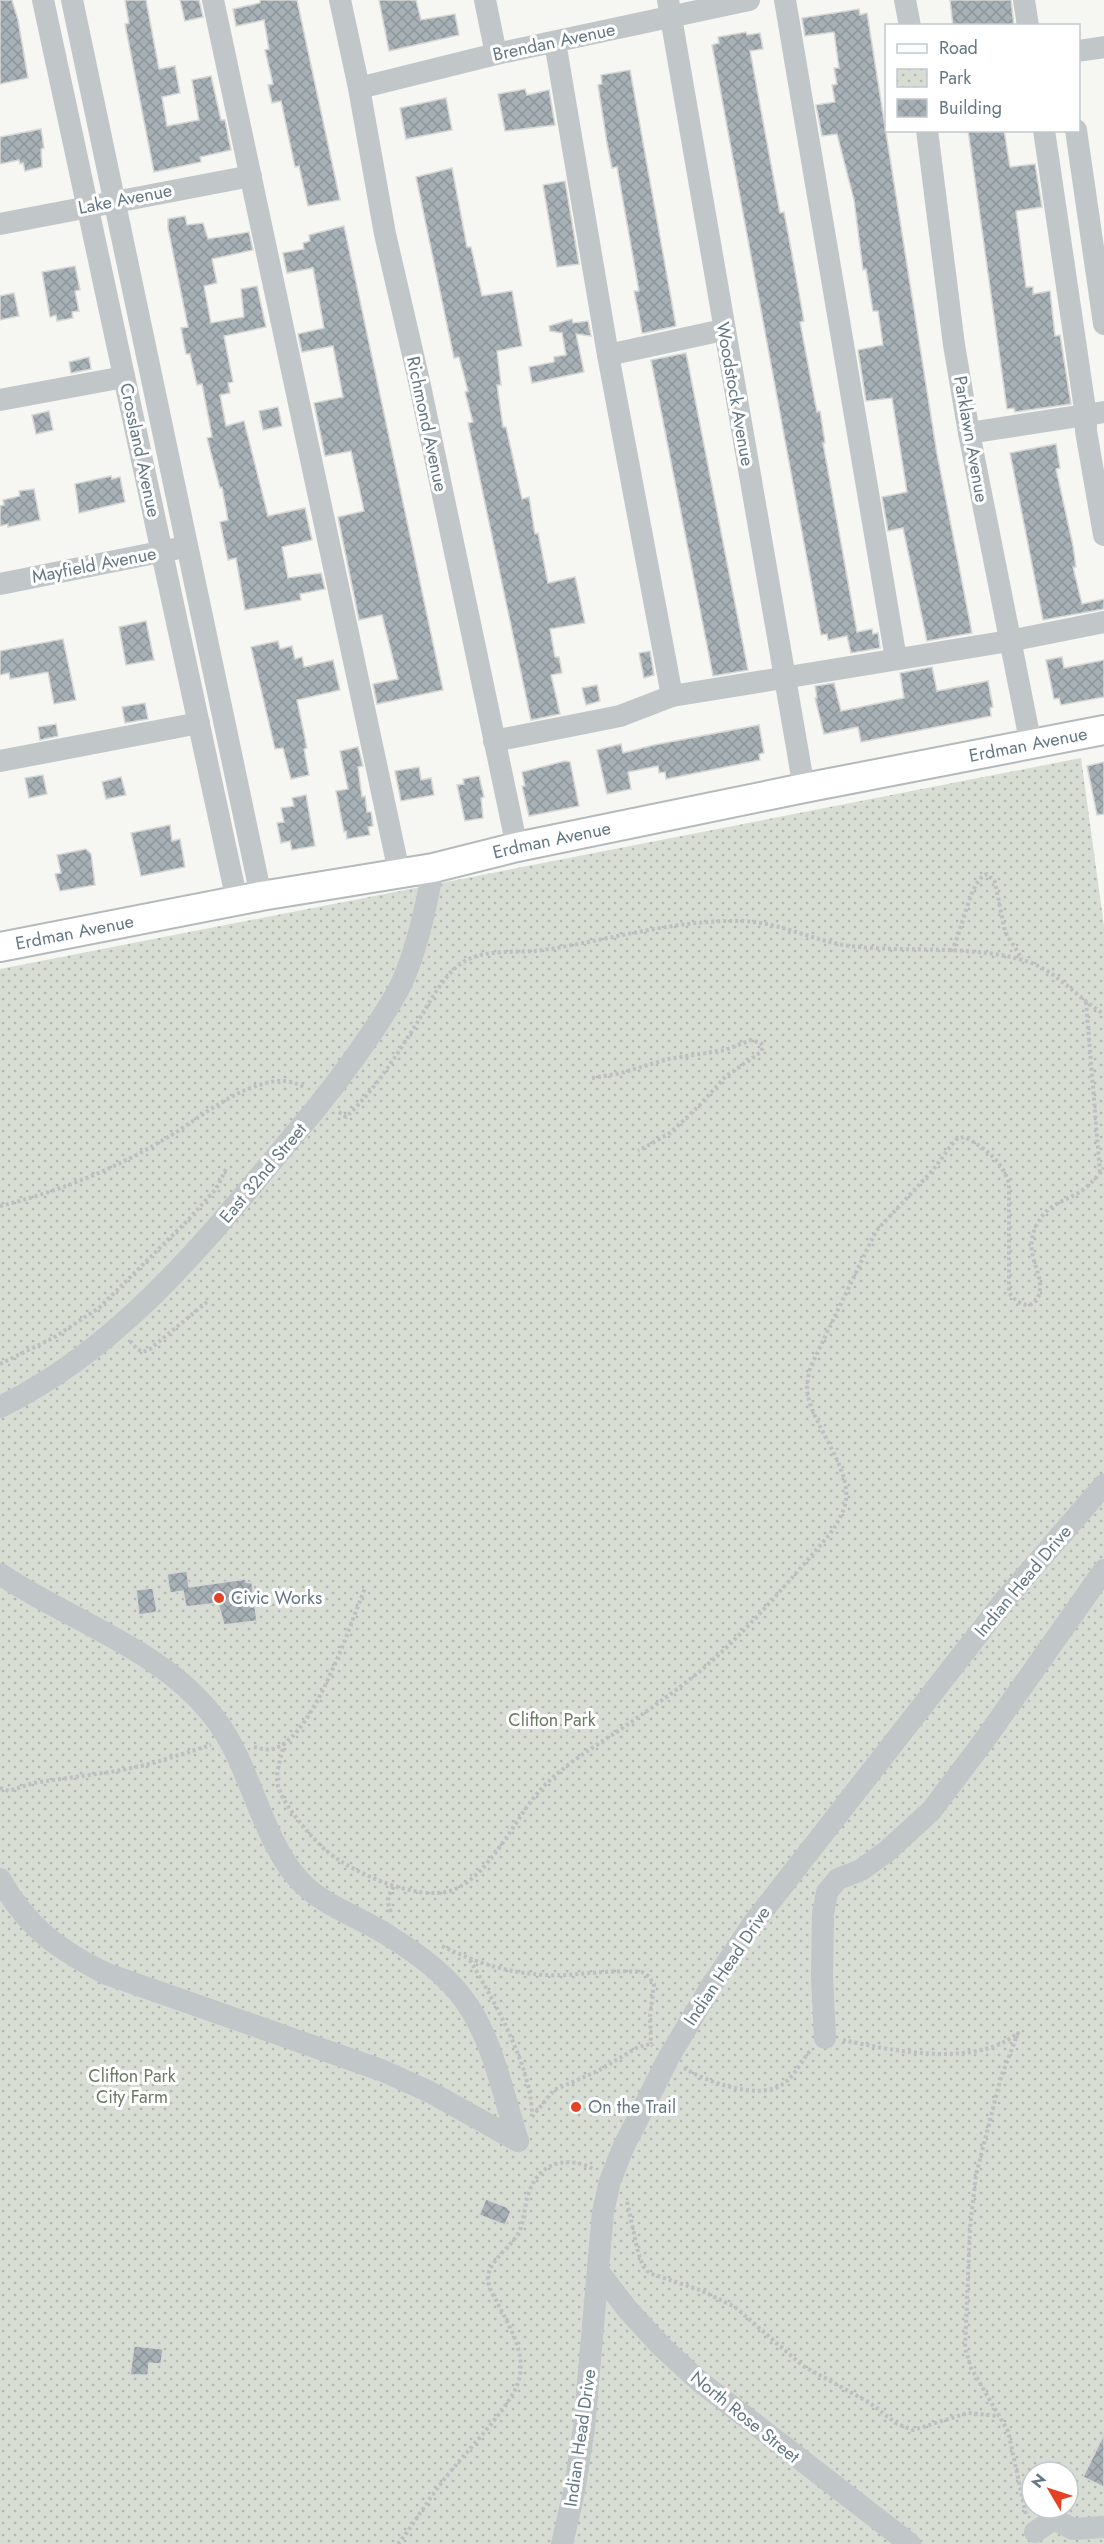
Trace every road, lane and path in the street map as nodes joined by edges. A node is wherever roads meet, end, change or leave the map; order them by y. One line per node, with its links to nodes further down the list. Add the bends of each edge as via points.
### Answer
1 (43, 0): 23 (street, Crossland Avenue)
2 (72, 0): 22 (street, Crossland Avenue)
3 (213, 0): 21 (street)
4 (340, 0): 17 (street, Richmond Avenue)
5 (485, 0): 16 (street)
6 (749, 0): 10 (street, Brendan Avenue)
7 (785, 0): 38 (street)
8 (905, 0): 11 (street)
9 (1024, 0): 12 (street)
10 (670, 9): 13 (street, Brendan Avenue); 26 (street, Woodstock Avenue)
11 (910, 24)
12 (1028, 24)
13 (555, 42): 16 (street, Brendan Avenue); 27 (street)
14 (1104, 47): 15 (street)
15 (1080, 51)
16 (496, 54): 17 (street, Brendan Avenue)
17 (360, 88): 43 (street, Richmond Avenue, via 385,234)
18 (927, 132): 31 (street, Parklawn Avenue)
19 (1044, 132): 30 (street)
20 (1076, 132): 25 (street)
21 (251, 176): 22 (street, Lake Avenue); 49 (street)
22 (115, 201): 23 (street, Lake Avenue); 33 (street, Crossland Avenue)
23 (87, 206): 24 (street, Lake Avenue); 28 (street, Crossland Avenue)
24 (0, 224)
25 (1104, 324)
26 (723, 330): 27 (street); 39 (street, Woodstock Avenue)
27 (608, 355): 40 (street)
28 (124, 377): 29 (street); 34 (street, Crossland Avenue)
29 (0, 400)
30 (1095, 414): 31 (street); 32 (street, via 1086,431)
31 (969, 433): 37 (street, Parklawn Avenue)
32 (1104, 535)
33 (189, 547): 34 (street, Mayfield Avenue); 50 (street, Crossland Avenue)
34 (162, 552): 35 (street, Mayfield Avenue); 41 (street, Crossland Avenue)
35 (0, 584)
36 (1104, 622): 37 (street)
37 (1010, 641): 38 (street); 44 (street, Parklawn Avenue)
38 (896, 659): 39 (street)
39 (784, 678): 40 (street); 46 (street, Woodstock Avenue)
40 (672, 696): 43 (street, via 621,716)
41 (199, 723): 45 (street); 50 (street, Crossland Avenue)
42 (1104, 730): 44 (main road, Erdman Avenue)
43 (494, 741): 47 (street, Richmond Avenue)
44 (1031, 745): 46 (main road, Erdman Avenue)
45 (0, 761)
46 (804, 788): 47 (main road, Erdman Avenue)
47 (517, 847): 48 (main road, Erdman Avenue)
48 (433, 868): 49 (main road, Erdman Avenue); 57 (street, East 32nd Street, via 405,974 391,1003)
49 (399, 872): 50 (main road, Erdman Avenue)
50 (249, 899): 51 (main road, Erdman Avenue)
51 (0, 947)
52 (951, 951): 53 (path); 53 (path, via 976,882 987,874 995,882 1005,932); 57 (path, via 847,945 744,921 693,924 541,950 491,953 460,964 449,975 375,1084 346,1117)
53 (1023, 960): 54 (path, via 1056,975)
54 (1086, 1001): 55 (path); 61 (path)
55 (1104, 1014)
56 (592, 1078): 58 (path, via 725,1050 751,1040 764,1047 755,1058 725,1077 670,1133)
57 (323, 1101): 62 (path, via 296,1083 267,1082 222,1102 157,1145 52,1191); 65 (street, East 32nd Street, via 183,1264)
58 (638, 1151)
59 (1104, 1168): 61 (path)
60 (226, 1169): 64 (path, via 216,1189 187,1221)
61 (1100, 1173): 75 (path, via 1088,1187 1043,1215 1031,1243 1040,1288 1038,1297 1032,1304 1023,1305 1009,1292 1009,1183 1004,1170 998,1160 965,1137 953,1143 876,1231 810,1368 808,1398 845,1486 846,1503 830,1534 700,1671 561,1770 462,1887 447,1892)
62 (0, 1206)
63 (207, 1302): 65 (path, via 143,1352)
64 (99, 1308): 65 (path); 66 (path, via 53,1338)
65 (118, 1328): 67 (street, East 32nd Street, via 58,1374)
66 (0, 1364)
67 (0, 1407)
68 (1104, 1485): 79 (street, Indian Head Drive, via 1004,1601)
69 (1104, 1570): 78 (street, via 931,1811 886,1852 861,1870 838,1879 827,1892 822,1978)
70 (0, 1574): 80 (street, via 161,1666 206,1706 231,1744 297,1878 316,1894 398,1942 462,1996 487,2044)
71 (284, 1743): 75 (path, via 276,1781 306,1830 345,1864)
72 (0, 1788): 73 (path)
73 (9, 1791)
74 (0, 1879): 80 (street, via 25,1917 44,1936 91,1966 381,2070 430,2092)
75 (394, 1886): 76 (path, via 387,1904)
76 (396, 1917)
77 (441, 1946): 79 (path, via 479,1963 530,1975 642,1972 654,1984 650,2016)
78 (825, 2038): 79 (path, via 786,2082 764,2091 746,2090 693,2074); 83 (path, via 909,2051 957,2053 998,2047 1018,2033 1000,2077 976,2175 965,2348 971,2368 1008,2432 1022,2504)
79 (660, 2050): 80 (path, via 638,2048 554,2090); 81 (street, Indian Head Drive, via 610,2181)
80 (518, 2141)
81 (598, 2271): 84 (street, Indian Head Drive, via 584,2428); 85 (street, North Rose Street, via 661,2346 699,2381)
82 (1104, 2527): 83 (street, via 1073,2529 1054,2519)
83 (1035, 2532)
84 (562, 2544)
85 (910, 2544)

